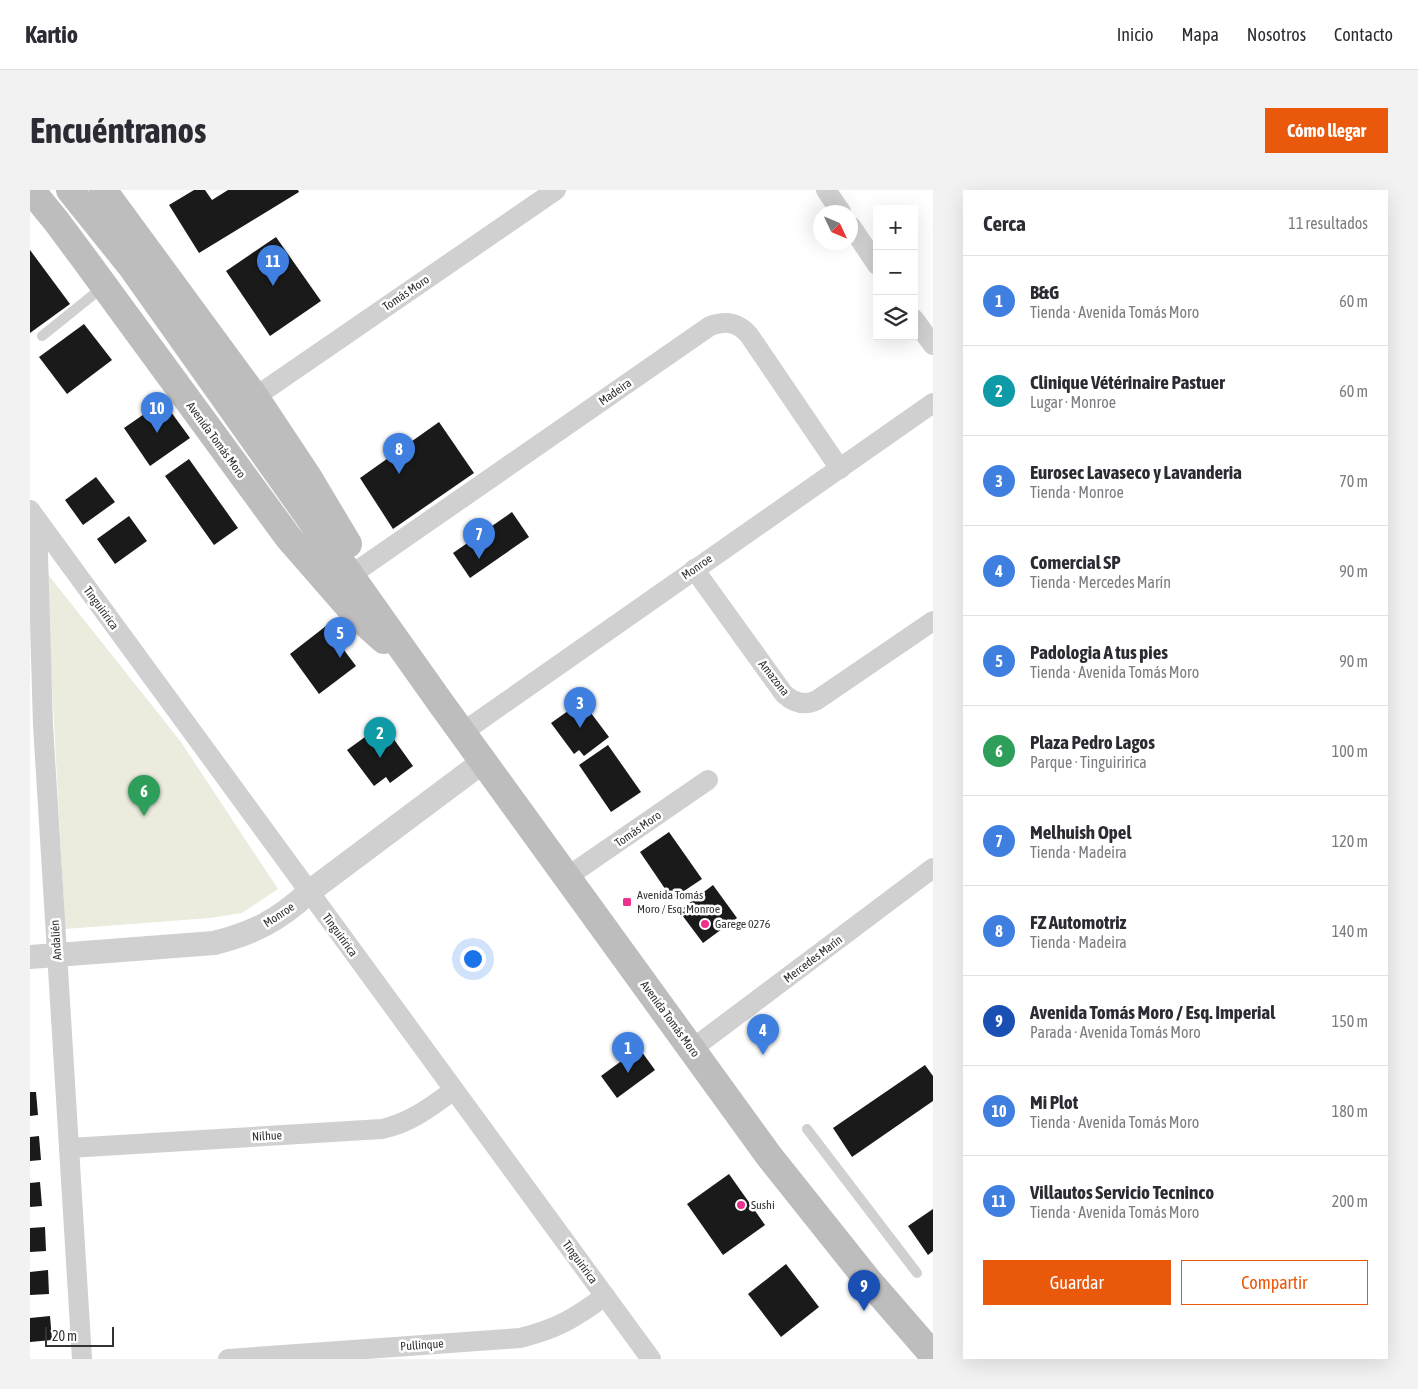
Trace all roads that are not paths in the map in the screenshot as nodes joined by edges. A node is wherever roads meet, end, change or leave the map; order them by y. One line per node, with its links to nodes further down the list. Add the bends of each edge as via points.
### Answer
1 (30, 190): 9 (main road, Avenida Tomás Moro)
2 (70, 190): 18 (main road, Avenida Tomás Moro)
3 (103, 190): 13 (main road, Avenida Tomás Moro)
4 (556, 190): 13 (street, Tomás Moro)
5 (826, 190): 6 (street)
6 (836, 205)
7 (858, 238): 8 (street)
8 (873, 259)
9 (104, 286): 11 (lane); 20 (main road, Avenida Tomás Moro, via 288,537 356,615)
10 (918, 324): 12 (street)
11 (42, 336)
12 (933, 345)
13 (255, 397): 18 (main road, Avenida Tomás Moro, via 308,477)
14 (933, 403): 15 (street, Monroe)
15 (840, 469): 17 (street, Monroe); 18 (street, Madeira, via 749,335 739,326 717,323)
16 (33, 515): 26 (street, Tinguiririca); 27 (street, Andalién)
17 (694, 569): 19 (street, Amazona, via 784,694 799,703 817,700); 21 (street, Monroe)
18 (357, 572): 20 (main road, Avenida Tomás Moro)
19 (933, 621)
20 (421, 673): 21 (main road, Avenida Tomás Moro)
21 (463, 732): 22 (main road, Avenida Tomás Moro)
22 (484, 762): 25 (main road, Avenida Tomás Moro); 26 (street, Monroe)
23 (708, 780): 25 (street, Tomás Moro)
24 (933, 868): 29 (street, Mercedes Marín)
25 (567, 877): 29 (main road, Avenida Tomás Moro)
26 (309, 892): 27 (street, Monroe, via 273,921 227,940); 30 (street, Tinguiririca)
27 (57, 955): 28 (street, Monroe); 32 (street, Andalién)
28 (30, 957)
29 (692, 1049): 35 (main road, Avenida Tomás Moro, via 775,1163 866,1279)
30 (454, 1090): 32 (street, Nilhue, via 409,1120 382,1129); 34 (street, Tinguiririca)
31 (807, 1129): 33 (lane)
32 (69, 1148): 36 (street, Andalién)
33 (917, 1273)
34 (605, 1296): 37 (street, Pullinque, via 560,1325 520,1338); 38 (street, Tinguiririca)
35 (933, 1355)
36 (82, 1359)
37 (228, 1359)
38 (651, 1359)

